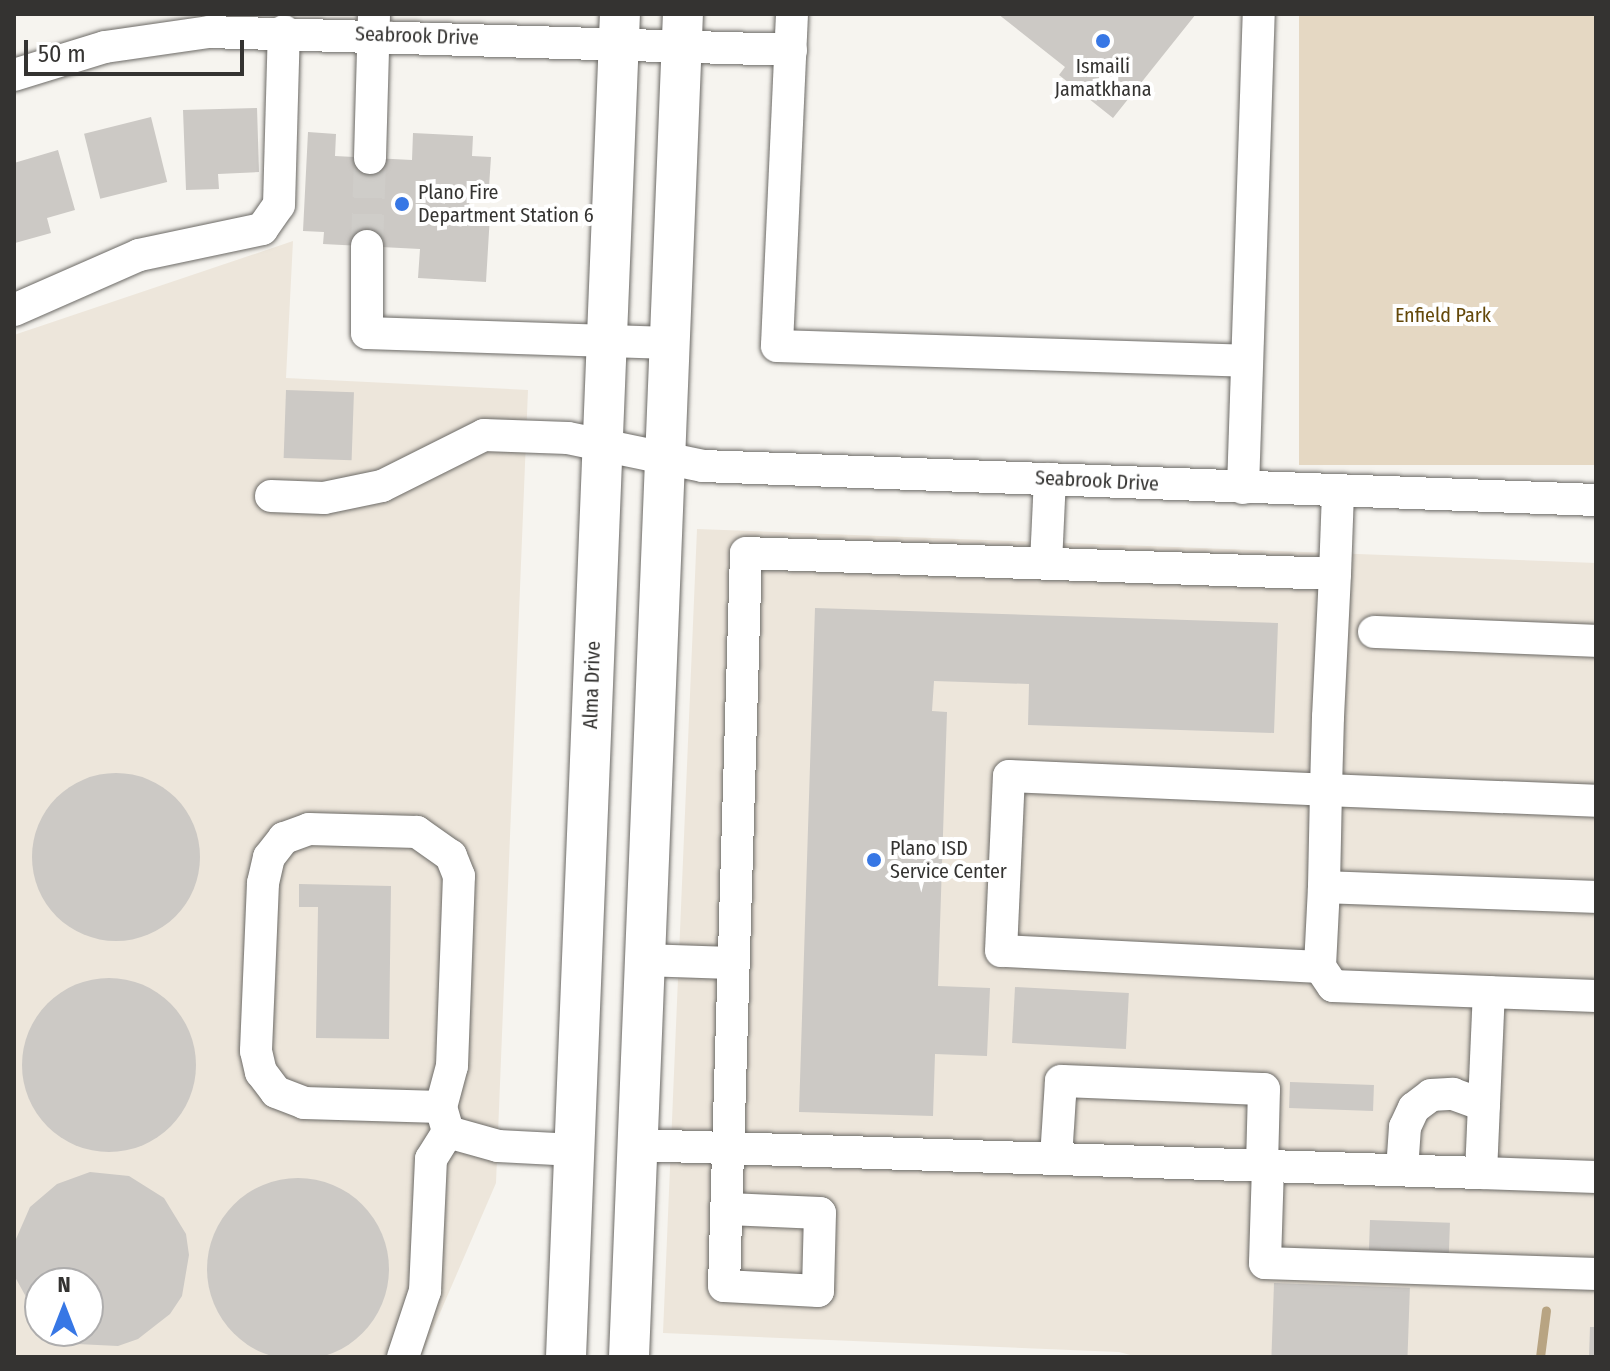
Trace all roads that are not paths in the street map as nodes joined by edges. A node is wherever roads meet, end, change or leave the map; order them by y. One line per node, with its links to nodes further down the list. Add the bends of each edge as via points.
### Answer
1 (792, 14): 7 (street)
2 (1259, 14): 14 (street)
3 (373, 24): 4 (street, Seabrook Drive); 6 (street, Seabrook Drive); 9 (street)
4 (620, 29): 5 (street, Seabrook Drive); 12 (main road, Alma Drive)
5 (682, 30): 7 (street, Seabrook Drive); 13 (main road)
6 (284, 31): 8 (street, Seabrook Drive, via 151,38); 11 (street, via 279,205 262,229 139,255)
7 (791, 50): 14 (street, via 777,346)
8 (14, 75)
9 (370, 158)
10 (367, 246): 12 (street, via 367,333)
11 (14, 310)
12 (606, 341): 13 (street); 15 (main road, Alma Drive)
13 (669, 343): 16 (main road)
14 (1246, 361): 18 (street)
15 (601, 446): 16 (street, Seabrook Drive); 20 (street, Seabrook Drive, via 568,438 484,435 382,486 324,498); 39 (main road, Alma Drive)
16 (663, 458): 17 (street, Seabrook Drive, via 703,466); 30 (main road)
17 (1050, 479): 18 (street, Seabrook Drive); 22 (street)
18 (1243, 488): 19 (street, Seabrook Drive)
19 (1338, 491): 21 (street, Seabrook Drive); 23 (street)
20 (271, 496)
21 (1596, 500)
22 (1046, 563): 23 (street); 31 (street, via 746,553)
23 (1335, 574): 26 (street)
24 (1374, 632): 25 (street)
25 (1596, 641)
26 (1326, 790): 27 (street); 28 (street); 32 (street, via 1009,776 1001,951)
27 (1596, 801)
28 (1324, 887): 29 (street); 32 (street)
29 (1596, 897)
30 (644, 960): 31 (street); 37 (main road)
31 (730, 963): 38 (street)
32 (1320, 967): 33 (street, via 1333,986)
33 (1489, 992): 34 (street); 35 (street)
34 (1596, 996)
35 (1484, 1105): 42 (street, via 1453,1094 1431,1095 1414,1108 1405,1127); 43 (street)
36 (444, 1120): 36 (street, via 304,1103 276,1092 261,1072 256,1051 263,883 269,857 284,838 309,829 417,832 451,856 459,876 452,1066); 39 (street, via 498,1146); 47 (street, via 431,1159 425,1291)
37 (636, 1145): 38 (street); 39 (main road); 49 (main road)
38 (728, 1146): 40 (street); 45 (street)
39 (575, 1150): 48 (main road, Alma Drive)
40 (1056, 1158): 41 (street); 41 (street, via 1061,1081 1264,1089)
41 (1265, 1166): 42 (street); 46 (street, via 1265,1263)
42 (1402, 1170): 43 (street)
43 (1481, 1173): 44 (street)
44 (1596, 1177)
45 (728, 1209)
46 (1596, 1274)
47 (403, 1357)
48 (566, 1357)
49 (629, 1357)

